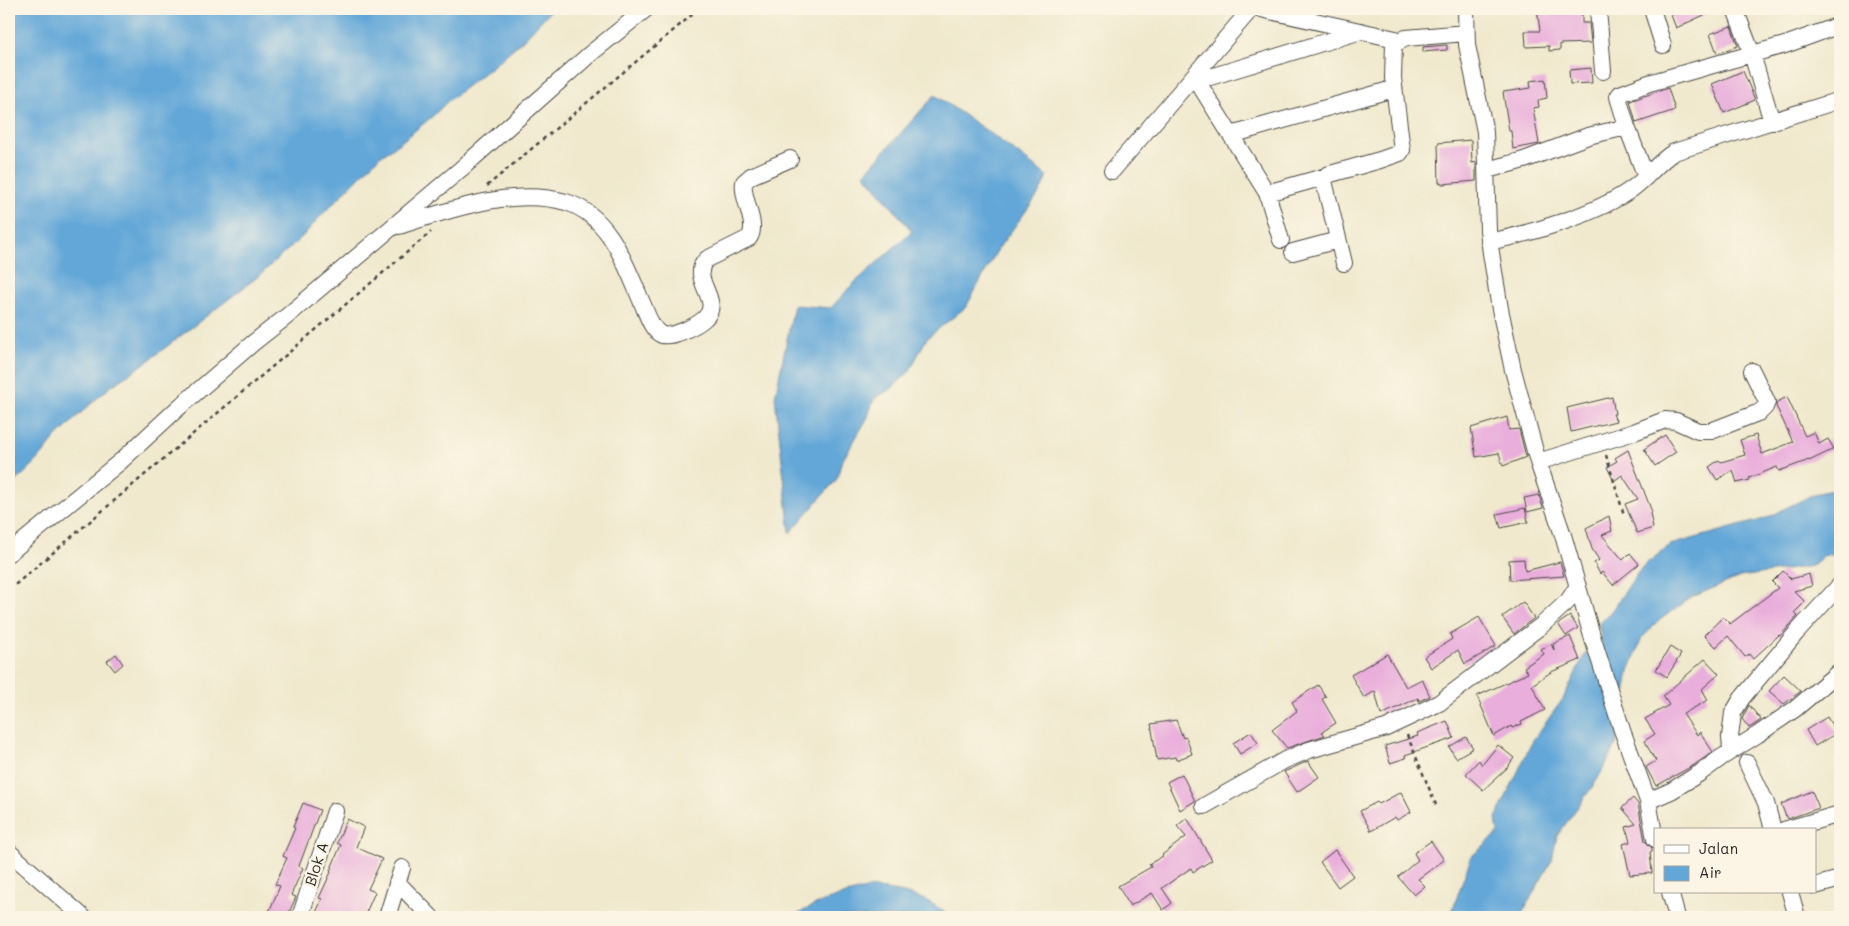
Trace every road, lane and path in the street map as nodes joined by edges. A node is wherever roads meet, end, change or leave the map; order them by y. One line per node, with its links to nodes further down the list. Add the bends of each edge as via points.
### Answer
1 (646, 9): 29 (street)
2 (699, 9): 27 (path)
3 (1251, 9): 16 (street)
4 (1261, 9): 10 (street)
5 (1466, 9): 11 (street)
6 (1598, 9): 15 (street)
7 (1652, 9): 13 (street)
8 (1735, 9): 14 (street)
9 (1840, 25): 14 (street)
10 (1361, 31): 12 (street); 16 (street, via 1210,77)
11 (1466, 33): 12 (street); 23 (street, via 1485,132)
12 (1400, 40): 17 (street, via 1393,46)
13 (1663, 45)
14 (1752, 54): 19 (street); 20 (street, via 1650,82 1620,94 1618,97)
15 (1603, 71)
16 (1194, 76): 21 (street); 24 (street)
17 (1394, 89): 21 (street); 25 (street, via 1401,152)
18 (1840, 100): 19 (street)
19 (1772, 122): 26 (street, via 1674,152)
20 (1627, 127): 23 (street, via 1588,136); 26 (street)
21 (1231, 135): 28 (street)
22 (790, 159): 29 (street, via 744,182 752,234 702,264 701,275 711,303 706,318 668,336 659,333 649,319 620,253 603,226 592,215 567,202 541,197 511,198 462,206)
23 (1487, 170): 33 (street)
24 (1112, 171)
25 (1326, 176): 28 (street); 32 (street, via 1324,186)
26 (1646, 177): 33 (street, via 1632,189 1600,206 1518,236)
27 (484, 188)
28 (1267, 193): 31 (street)
29 (391, 228): 40 (street, via 253,343 121,461)
30 (432, 231): 43 (path)
31 (1281, 240)
32 (1338, 240): 34 (street); 35 (street)
33 (1490, 242): 38 (street, via 1513,370)
34 (1293, 252)
35 (1344, 264)
36 (1752, 371): 37 (street, via 1767,402 1755,415 1706,432 1665,420)
37 (1602, 442): 38 (street); 39 (path)
38 (1538, 462): 42 (street)
39 (1624, 515)
40 (9, 553)
41 (1840, 585): 46 (street, via 1742,698 1733,713)
42 (1578, 586): 45 (street, via 1568,601 1542,626 1439,704); 48 (street, via 1622,730)
43 (9, 590)
44 (1840, 671): 46 (street, via 1795,709)
45 (1402, 722): 49 (path); 50 (street, via 1309,750 1262,772)
46 (1732, 750): 48 (street, via 1671,791)
47 (1747, 763): 53 (street, via 1766,803)
48 (1648, 801): 55 (street)
49 (1436, 805)
50 (1204, 806)
51 (335, 811): 62 (street, Blok A)
52 (1840, 814): 54 (street)
53 (1772, 828)
54 (1791, 828)
55 (1654, 834)
56 (9, 852): 61 (street)
57 (1840, 879): 58 (street)
58 (1816, 886)
59 (1671, 894): 65 (street)
60 (1791, 894): 66 (street)
61 (83, 917)
62 (300, 917)
63 (387, 917): 64 (street, via 400,875)
64 (431, 917)
65 (1677, 917)
66 (1797, 917)

